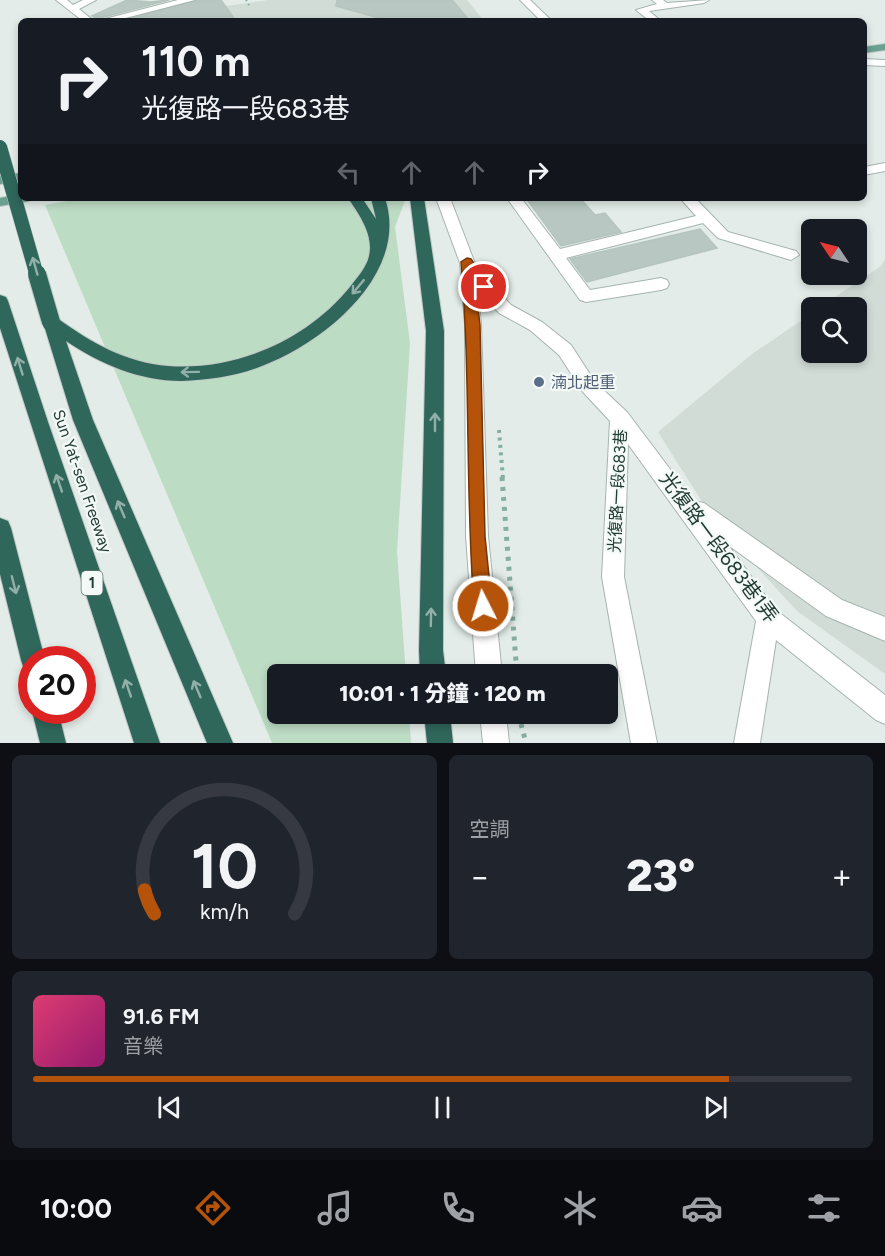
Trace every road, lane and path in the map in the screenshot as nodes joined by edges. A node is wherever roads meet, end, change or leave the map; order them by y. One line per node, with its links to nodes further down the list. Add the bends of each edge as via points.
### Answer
1 (61, 0): 9 (street)
2 (91, 0): 9 (street)
3 (190, 0): 11 (street)
4 (246, 0): 8 (path)
5 (525, 0): 12 (street)
6 (704, 0): 7 (street)
7 (661, 3): 13 (street, via 641,10)
8 (250, 7)
9 (73, 8): 10 (street)
10 (85, 18)
11 (115, 18)
12 (544, 18)
13 (652, 18)
14 (885, 47): 15 (main road)
15 (867, 50)
16 (867, 62): 17 (street)
17 (885, 63)
18 (0, 147): 40 (highway, one-way to 18, bridge)
19 (885, 167): 20 (street)
20 (867, 170)
21 (18, 177): 22 (main road)
22 (0, 180)
23 (18, 199): 31 (main road)
24 (357, 201): 35 (highway, via 373,228)
25 (379, 201): 35 (highway, via 384,232)
26 (405, 201): 37 (highway)
27 (417, 201): 37 (highway)
28 (444, 201): 36 (street, 光復路一段683巷)
29 (516, 201): 33 (street)
30 (690, 201): 32 (street)
31 (0, 202)
32 (706, 218): 33 (street); 34 (street, via 723,235)
33 (556, 255): 38 (street, via 586,297)
34 (792, 255)
35 (378, 256): 40 (highway, one-way to 40, via 362,285 308,332 263,359 213,372 158,373 118,362 86,347)
36 (467, 262): 41 (street, 光復路一段683巷, via 505,309 536,326 565,350 589,387); 49 (street, via 473,325 477,536)
37 (428, 269): 48 (highway, one-way to 37, via 435,331)
38 (661, 284)
39 (0, 301): 57 (highway, Sun Yat-sen Freeway / 1, one-way to 39)
40 (51, 322): 58 (highway, one-way to 40, via 83,420)
41 (620, 418): 43 (street, 光復路一段683巷1弄); 62 (street, 光復路一段683巷, via 613,577)
42 (498, 428): 50 (path)
43 (683, 500): 45 (street, 光復路一段683巷1弄); 46 (street, via 834,608)
44 (0, 528): 47 (highway, one-way to 47)
45 (768, 618): 51 (street, 光復路一段683巷1弄); 63 (street)
46 (885, 629)
47 (30, 646)
48 (432, 664)
49 (488, 664)
50 (516, 664)
51 (885, 711)
52 (48, 724): 56 (highway)
53 (438, 724): 59 (highway)
54 (494, 724): 60 (street)
55 (522, 724): 61 (path)
56 (53, 743)
57 (147, 743)
58 (220, 743)
59 (440, 743)
60 (496, 743)
61 (526, 743)
62 (644, 743)
63 (747, 743)

